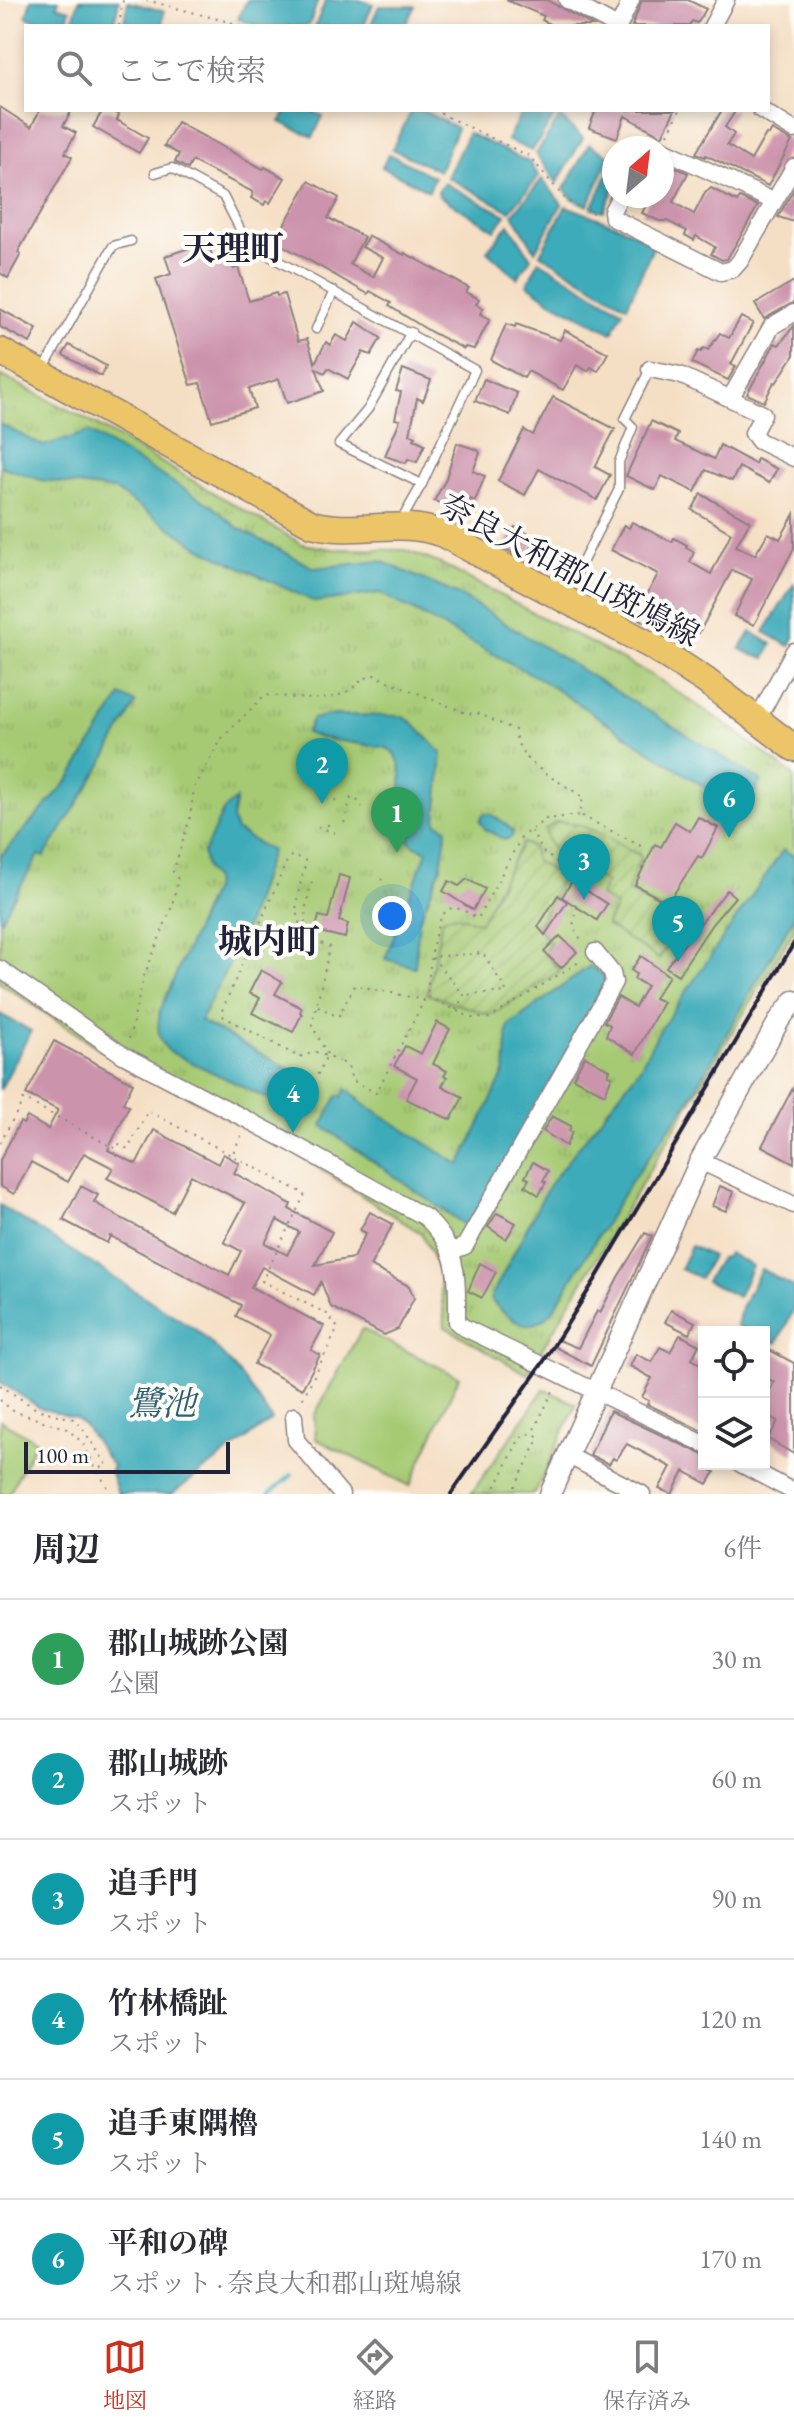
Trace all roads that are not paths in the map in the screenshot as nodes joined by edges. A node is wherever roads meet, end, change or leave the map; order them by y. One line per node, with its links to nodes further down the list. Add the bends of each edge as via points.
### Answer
1 (567, 0): 4 (street)
2 (631, 0): 5 (street)
3 (726, 0): 6 (street)
4 (614, 24)
5 (619, 24)
6 (713, 24)
7 (764, 112): 8 (street)
8 (794, 130)
9 (674, 150): 12 (street)
10 (794, 167): 12 (street)
11 (155, 173): 15 (lane, via 172,168 223,196 245,239)
12 (773, 201): 13 (street, via 740,261 721,272 613,218)
13 (614, 208)
14 (131, 241): 21 (lane, via 113,246)
15 (334, 291): 17 (lane); 18 (lane)
16 (794, 313): 22 (street, via 772,326)
17 (316, 329)
18 (411, 332): 24 (lane, via 475,370); 24 (lane, via 368,409 339,444)
19 (0, 351): 21 (main road, 奈良大和郡山斑鳩線)
20 (650, 369): 22 (street, via 680,375); 26 (lane, via 625,419 633,427 619,462 619,489)
21 (40, 374): 25 (main road, 奈良大和郡山斑鳩線, via 306,522 330,527)
22 (731, 397): 23 (street, via 763,414 753,433 759,441)
23 (794, 458)
24 (422, 484): 25 (lane)
25 (399, 525): 26 (main road, 奈良大和郡山斑鳩線, via 443,534)
26 (564, 599): 28 (main road, 奈良大和郡山斑鳩線, via 668,656)
27 (794, 651): 28 (street)
28 (757, 720): 29 (main road, 奈良大和郡山斑鳩線)
29 (794, 748)
30 (595, 952): 35 (street, via 614,982 465,1246)
31 (0, 969): 35 (street, via 123,1055 425,1217)
32 (794, 1001): 33 (street)
33 (700, 1161): 34 (street); 36 (street)
34 (794, 1205)
35 (452, 1251): 36 (street, via 459,1292 457,1322)
36 (595, 1391): 38 (street); 39 (street)
37 (294, 1416): 42 (street, via 296,1440)
38 (698, 1441)
39 (567, 1455): 43 (street); 44 (street)
40 (752, 1470): 41 (street)
41 (794, 1492)
42 (341, 1494)
43 (550, 1494)
44 (642, 1494)

